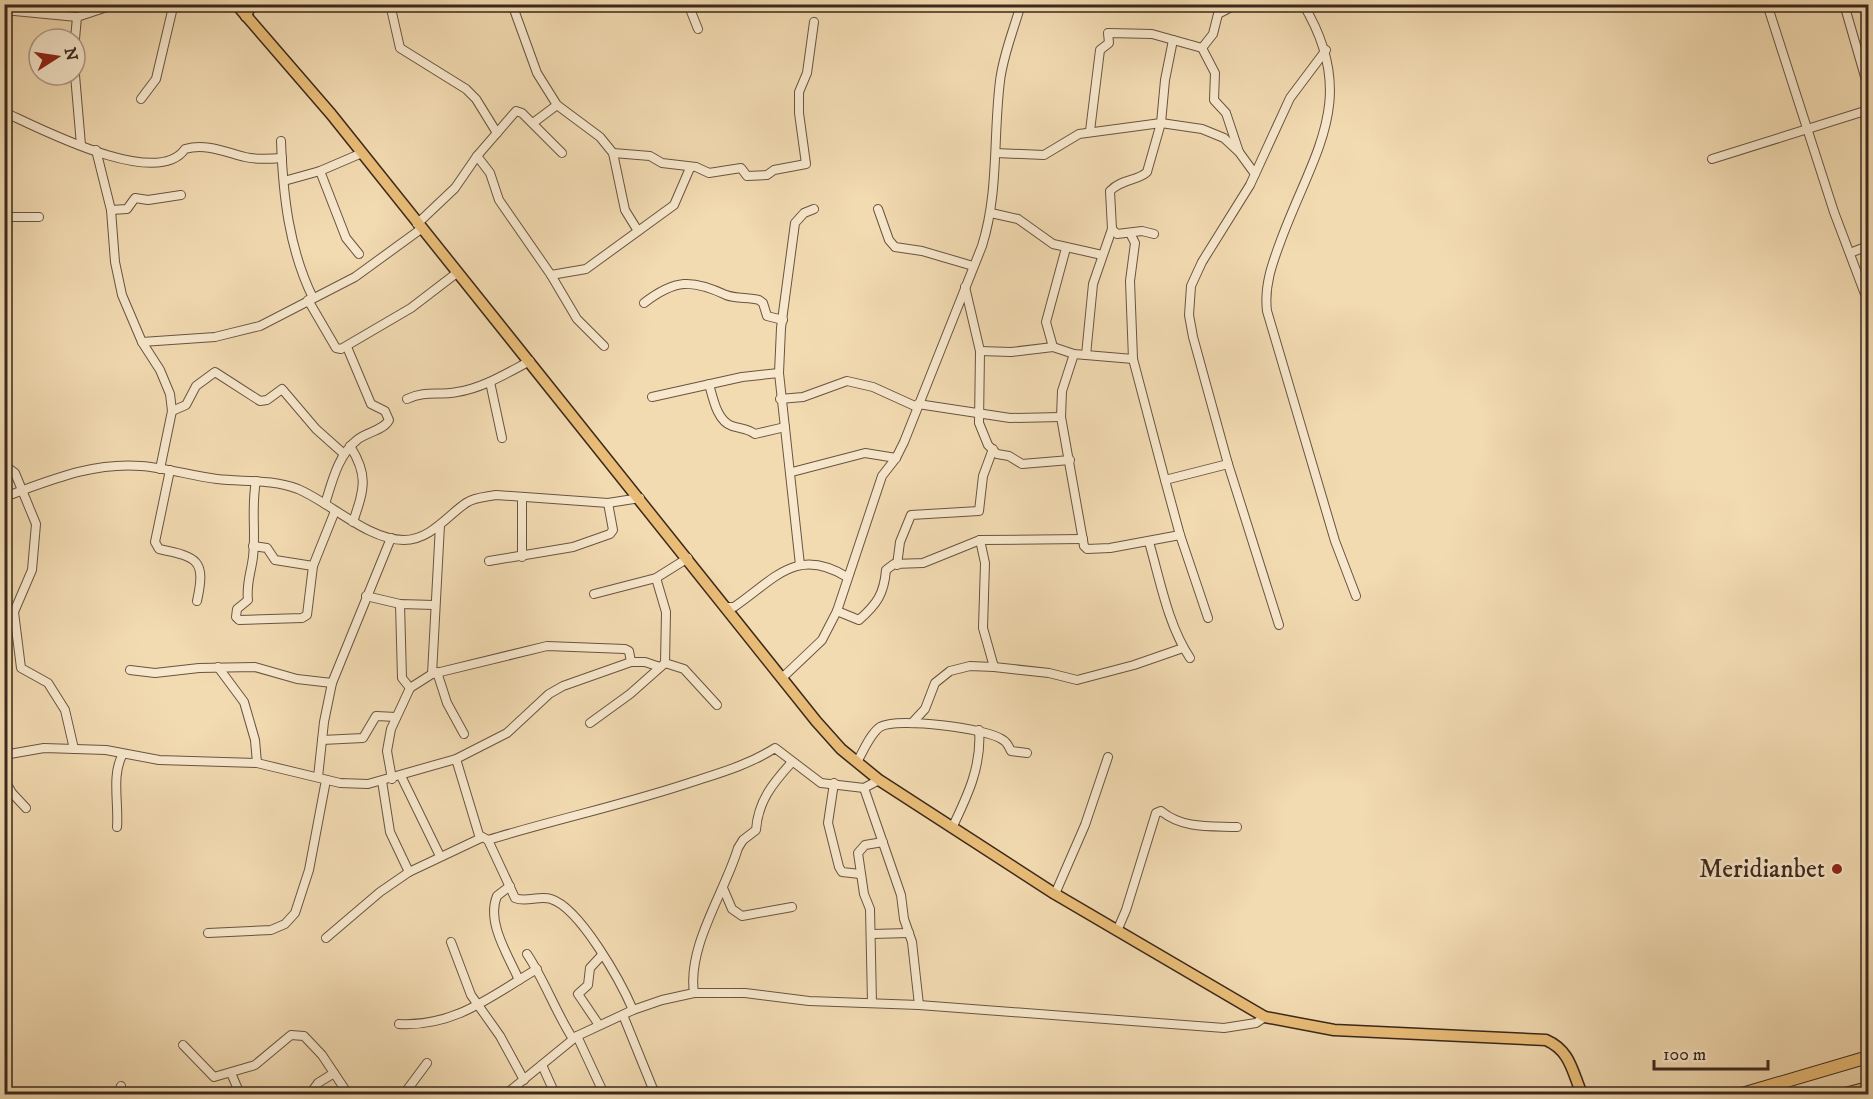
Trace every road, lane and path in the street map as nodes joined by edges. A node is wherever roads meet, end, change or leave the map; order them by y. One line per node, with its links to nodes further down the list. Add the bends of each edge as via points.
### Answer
1 (116, 4): 17 (street)
2 (154, 4): 13 (street)
3 (236, 4): 16 (main road)
4 (251, 4): 16 (main road)
5 (390, 4): 34 (street, via 400,48 465,89 476,99)
6 (512, 4): 27 (street, via 537,73)
7 (688, 4): 20 (street)
8 (1021, 4): 42 (street, via 1000,81)
9 (1238, 4): 22 (street, via 1218,14 1213,34)
10 (1303, 4): 23 (street)
11 (1778, 4): 14 (street)
12 (1844, 4): 25 (street)
13 (177, 6): 26 (street, via 156,79)
14 (1768, 6): 32 (street)
15 (9, 8): 17 (street)
16 (246, 16): 39 (main road)
17 (76, 17): 19 (street)
18 (814, 22): 46 (street, via 807,73 799,92 806,164 767,175 747,176 741,168 709,173)
19 (76, 27)
20 (698, 29)
21 (1173, 40): 22 (street); 31 (street); 33 (street, via 1152,34 1108,33 1109,43 1100,50)
22 (1202, 48): 38 (street, via 1215,73 1214,100 1226,113)
23 (1326, 50): 48 (street, via 1290,98); 133 (street, via 1332,83 1328,117 1274,260 1265,298 1277,352 1335,541)
24 (76, 87): 36 (street)
25 (1869, 87)
26 (141, 99)
27 (557, 105): 30 (street); 41 (street, via 600,137)
28 (1869, 110): 32 (street)
29 (4, 112): 36 (street, via 48,135)
30 (533, 123): 34 (street, via 516,111); 40 (street)
31 (1161, 123): 33 (street); 38 (street, via 1208,131 1224,138); 58 (street, via 1145,175 1126,179 1110,191)
32 (1807, 128): 45 (street); 64 (street)
33 (1090, 131): 42 (street, via 1060,143 1044,155)
34 (497, 133): 43 (street)
35 (281, 141): 44 (street)
36 (81, 145): 37 (street)
37 (96, 150): 44 (street, via 134,161 173,159 194,147 222,149 253,158); 53 (street)
38 (1239, 152): 48 (street)
39 (362, 153): 47 (street); 57 (main road)
40 (561, 153)
41 (613, 153): 46 (street, via 651,156 663,163); 59 (street, via 625,210)
42 (996, 153): 54 (street)
43 (477, 156): 57 (street); 69 (street, via 490,173 495,194)
44 (282, 158): 49 (street)
45 (1712, 159)
46 (690, 168): 59 (street, via 677,201)
47 (320, 171): 49 (street); 65 (street, via 346,238)
48 (1255, 174): 101 (street, via 1191,286 1189,315 1193,337)
49 (284, 181): 71 (street, via 295,254)
50 (181, 195): 53 (street, via 135,198 127,209)
51 (814, 209): 74 (street, via 804,213 795,224)
52 (878, 209): 67 (street, via 895,247)
53 (111, 210): 75 (street, via 122,295)
54 (991, 213): 63 (street, via 1018,219 1037,235); 67 (street)
55 (4, 217): 56 (street)
56 (39, 217)
57 (419, 226): 68 (main road); 71 (street, via 368,268)
58 (1112, 228): 60 (street, via 1117,234); 66 (street)
59 (638, 231): 69 (street, via 586,269)
60 (1130, 233): 61 (street); 82 (street, via 1135,243 1130,281)
61 (1154, 234)
62 (1869, 246): 64 (street)
63 (1066, 248): 66 (street); 78 (street, via 1046,322)
64 (1850, 253): 72 (street)
65 (358, 254)
66 (1102, 255): 81 (street, via 1093,284)
67 (974, 266): 70 (street)
68 (458, 272): 77 (street, via 411,308); 83 (main road)
69 (551, 275): 76 (street, via 577,319)
70 (965, 286): 79 (street); 90 (street)
71 (311, 299): 75 (street, via 260,326 236,333); 77 (street, via 336,348)
72 (1869, 302)
73 (644, 303): 74 (street, via 660,291 695,282 727,295 759,300 767,316)
74 (783, 320): 84 (street)
75 (142, 342): 91 (street, via 166,380)
76 (604, 346)
77 (347, 347): 96 (street, via 371,404 385,411 388,420)
78 (1053, 347): 79 (street); 80 (street)
79 (980, 351): 92 (street)
80 (1074, 354): 81 (street); 93 (street, via 1062,391)
81 (1086, 355): 82 (street)
82 (1132, 359): 106 (street)
83 (530, 361): 85 (street); 111 (main road)
84 (779, 373): 86 (street); 89 (street)
85 (490, 382): 88 (street, via 458,392 425,392); 95 (street)
86 (709, 384): 87 (street); 94 (street, via 720,417 728,425 755,434)
87 (652, 397)
88 (407, 399)
89 (780, 399): 90 (street, via 803,397 847,381); 94 (street)
90 (917, 405): 92 (street); 99 (street)
91 (172, 411): 98 (street, via 186,405 196,386 215,372 260,401 282,389 316,429); 103 (street)
92 (979, 413): 93 (street, via 1010,418); 97 (street, via 981,433)
93 (1061, 417): 100 (street)
94 (785, 427): 105 (street)
95 (501, 438)
96 (350, 446): 98 (street); 115 (street, via 362,465 364,481)
97 (993, 449): 100 (street, via 1022,464); 126 (street, via 982,476 979,511 911,515 900,542)
98 (344, 454): 113 (street)
99 (896, 458): 105 (street, via 865,453); 129 (street, via 882,476)
100 (1070, 460): 120 (street)
101 (1228, 464): 106 (street); 140 (street)
102 (4, 465): 108 (street, via 15,473)
103 (160, 469): 104 (street); 108 (street, via 141,466 78,470)
104 (170, 470): 107 (street, via 216,479); 134 (street, via 155,542 159,549 193,557 198,563 202,578)
105 (792, 472): 127 (street)
106 (1165, 480): 117 (street)
107 (256, 481): 113 (street, via 296,489); 122 (street)
108 (21, 491): 109 (street); 159 (street, via 36,524 32,570 14,612 21,668 48,683 64,710)
109 (4, 497)
110 (522, 497): 112 (street); 116 (street, via 496,495 472,500); 123 (street)
111 (640, 498): 112 (street); 124 (main road)
112 (608, 503): 123 (street, via 613,530 610,534 573,547)
113 (325, 504): 114 (street)
114 (335, 511): 115 (street); 128 (street)
115 (353, 522): 118 (street)
116 (440, 525): 118 (street, via 413,539); 136 (street)
117 (1180, 535): 121 (street); 139 (street)
118 (391, 538): 132 (street)
119 (980, 540): 120 (street); 126 (street, via 923,563); 146 (street, via 985,563 983,628)
120 (1083, 540): 121 (street, via 1087,549)
121 (1149, 542): 141 (street)
122 (253, 546): 128 (street, via 267,548 275,560); 128 (street, via 247,602 237,609 239,620 305,617)
123 (522, 557): 125 (street)
124 (688, 558): 130 (street); 137 (main road)
125 (489, 561)
126 (897, 564): 138 (street, via 889,566 879,600 859,620)
127 (800, 565): 129 (street, via 824,565); 137 (street, via 777,574 734,607)
128 (313, 566)
129 (847, 577): 138 (street)
130 (656, 578): 131 (street); 144 (street, via 666,612)
131 (594, 594)
132 (366, 596): 135 (street); 150 (street)
133 (1356, 596)
134 (197, 601)
135 (400, 604): 136 (street); 151 (street, via 402,678)
136 (434, 605): 148 (street)
137 (726, 607): 149 (main road)
138 (837, 611): 149 (street, via 822,640)
139 (1208, 618)
140 (1278, 625)
141 (1183, 648): 142 (street); 146 (street, via 1077,680)
142 (1190, 658)
143 (631, 662): 144 (street); 148 (street, via 625,649 555,646); 164 (street, via 555,690 507,733)
144 (662, 665): 152 (street, via 684,669); 154 (street)
145 (218, 667): 147 (street, via 161,673); 150 (street, via 255,667 297,679); 167 (street, via 244,702)
146 (994, 667): 155 (street, via 970,666 943,676 930,693 923,712)
147 (130, 670)
148 (434, 673): 151 (street); 157 (street)
149 (782, 678): 166 (main road, via 828,736)
150 (332, 683): 158 (street)
151 (410, 687): 153 (street)
152 (717, 705)
153 (396, 717): 158 (street, via 376,717 363,738); 168 (street, via 388,742)
154 (590, 723)
155 (912, 723): 156 (street); 166 (street, via 878,728)
156 (979, 730): 160 (street, via 1003,739 1011,751); 178 (street, via 976,771)
157 (464, 734)
158 (322, 740): 169 (street)
159 (74, 749): 161 (street); 162 (street, via 33,749)
160 (1028, 753)
161 (123, 754): 167 (street, via 159,760); 176 (street, via 116,784)
162 (4, 755)
163 (1108, 757): 186 (street, via 1085,825)
164 (456, 759): 168 (street); 179 (street)
165 (792, 762): 173 (street, via 821,783); 179 (street, via 775,747 750,763 644,800); 185 (street, via 767,792 758,811 756,830 740,843)
166 (857, 762): 171 (main road)
167 (257, 763): 169 (street)
168 (397, 777): 172 (street); 181 (street)
169 (322, 778): 172 (street, via 354,784); 189 (street, via 309,870 295,913 285,924 271,930)
170 (4, 779): 175 (street)
171 (879, 780): 174 (street); 178 (main road)
172 (382, 781): 182 (street, via 390,832)
173 (834, 783): 174 (street); 183 (street, via 828,823 839,867 842,872)
174 (864, 788): 180 (street)
175 (26, 808)
176 (117, 826)
177 (1237, 826): 188 (street, via 1190,825 1156,813)
178 (952, 828): 186 (main road)
179 (485, 839): 181 (street); 184 (street)
180 (883, 842): 183 (street, via 860,849); 190 (street)
181 (440, 856): 182 (street)
182 (409, 872): 192 (street)
183 (860, 874): 191 (street)
184 (510, 886): 195 (street, via 518,900 545,897 561,903); 197 (street, via 496,896 493,911)
185 (723, 888): 187 (street, via 732,909 742,916); 198 (street, via 694,969)
186 (1055, 894): 188 (main road)
187 (792, 907)
188 (1117, 931): 204 (main road)
189 (208, 933)
190 (909, 933): 191 (street); 201 (street)
191 (872, 934): 199 (street)
192 (326, 938)
193 (451, 942): 200 (street)
194 (527, 954): 196 (street)
195 (602, 955): 202 (street); 206 (street, via 590,968 588,985 578,994)
196 (537, 969): 197 (street); 207 (street, via 558,1016)
197 (519, 980): 200 (street)
198 (694, 993): 199 (street); 202 (street)
199 (872, 1003): 201 (street)
200 (477, 1005): 205 (street, via 436,1023); 214 (street, via 500,1036)
201 (919, 1005): 204 (street, via 1224,1028 1256,1023)
202 (633, 1010): 203 (street)
203 (623, 1015): 206 (street); 224 (street)
204 (1265, 1017): 216 (main road, via 1334,1030 1546,1040 1566,1054)
205 (399, 1024)
206 (599, 1025): 207 (street)
207 (575, 1038): 211 (street); 223 (street)
208 (183, 1045): 212 (street, via 214,1077)
209 (1869, 1057): 225 (highway)
210 (427, 1063): 220 (street)
211 (542, 1065): 214 (street); 222 (street)
212 (231, 1073): 213 (street, via 255,1065 291,1035 298,1034 310,1040); 217 (street)
213 (334, 1073): 218 (street, via 318,1083); 219 (street)
214 (524, 1080): 221 (street)
215 (1869, 1088): 226 (highway)
216 (1580, 1093)
217 (240, 1095)
218 (310, 1095)
219 (348, 1095)
220 (404, 1095)
221 (506, 1095)
222 (555, 1095)
223 (604, 1095)
224 (654, 1095)
225 (1742, 1095)
226 (1845, 1095)

